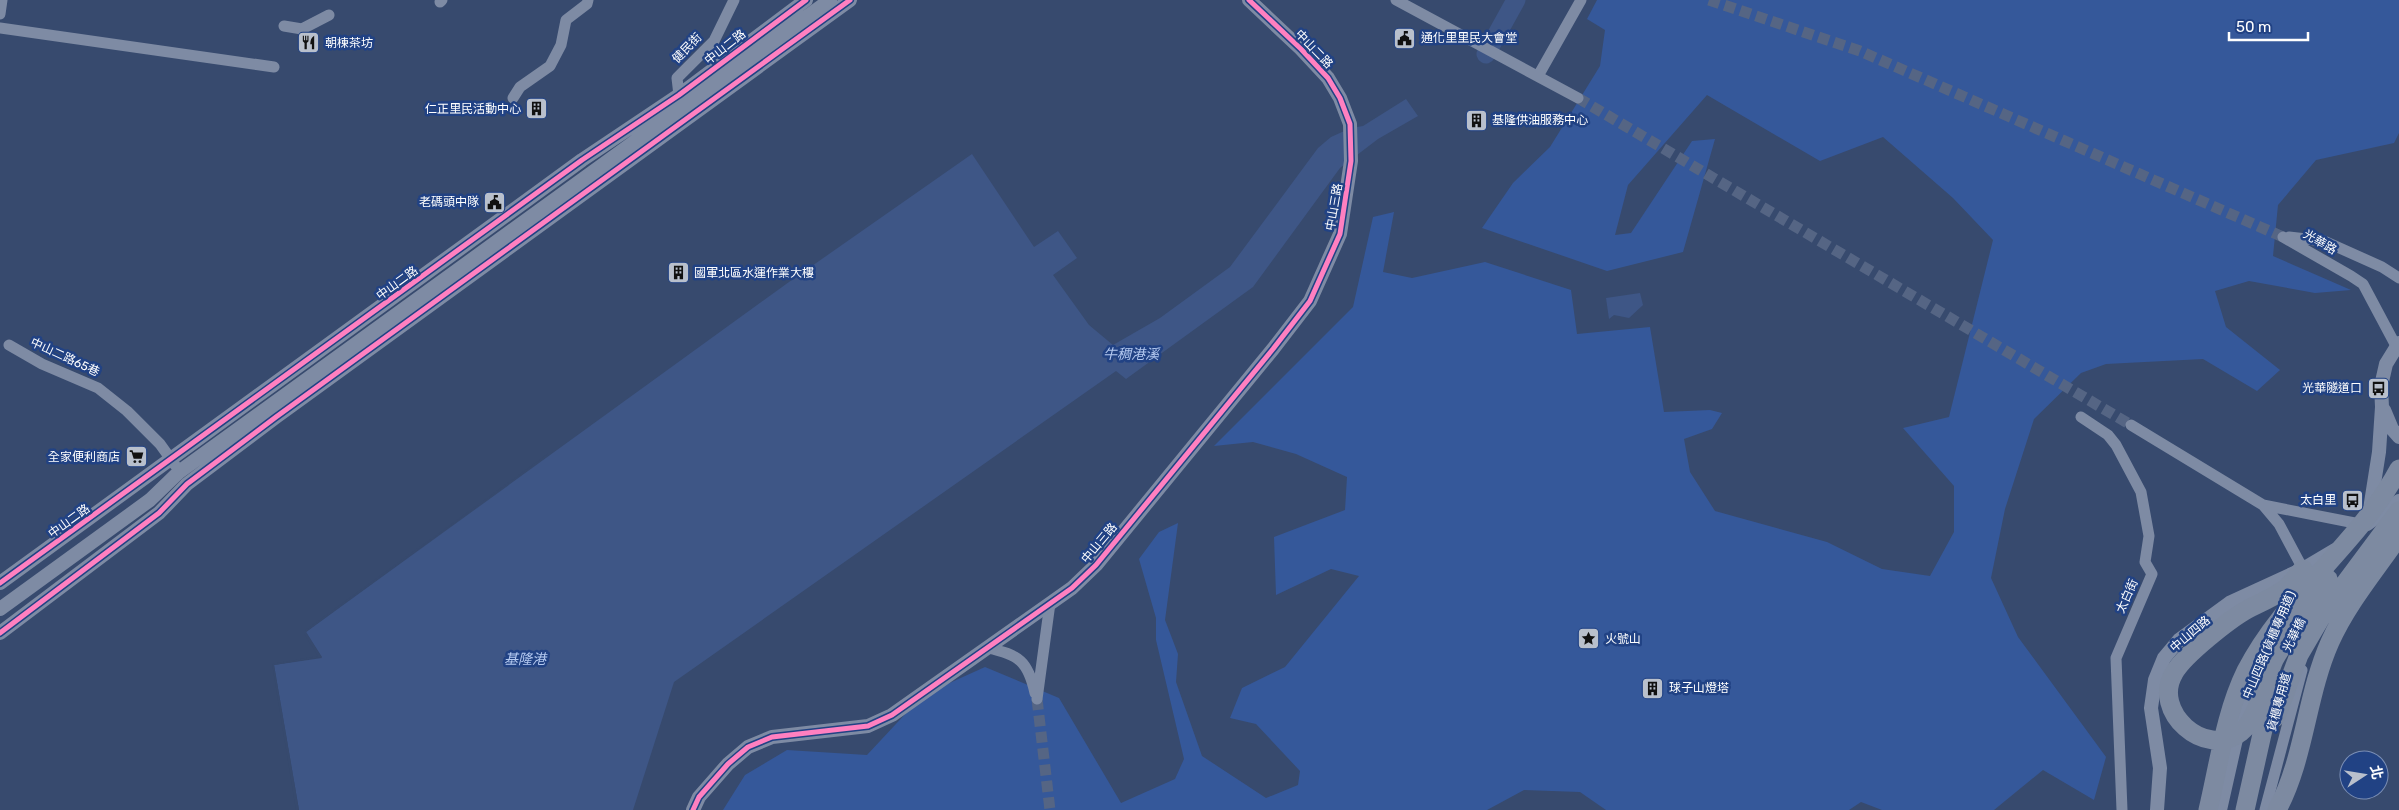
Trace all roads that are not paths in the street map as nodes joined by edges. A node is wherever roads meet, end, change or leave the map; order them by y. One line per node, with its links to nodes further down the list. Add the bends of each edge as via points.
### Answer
1 (2, 0): 10 (street)
2 (588, 0): 16 (street, via 566,20 561,45 550,66 520,87)
3 (734, 0): 18 (street, 健民街, via 714,41 677,78)
4 (806, 0): 18 (street, 中山二路)
5 (830, 0): 18 (street, 中山二路)
6 (850, 0): 18 (street, 中山二路)
7 (1248, 0): 19 (street, 中山二路, via 1328,78)
8 (1396, 0): 15 (street)
9 (1581, 0): 15 (street)
10 (0, 14)
11 (329, 15): 12 (street, via 302,29)
12 (284, 26)
13 (0, 28): 14 (street)
14 (274, 67)
15 (1538, 76): 17 (street)
16 (513, 98)
17 (1578, 98)
18 (685, 106): 27 (street, 中山二路, via 582,160); 29 (street, 中山二路); 30 (street, via 506,248)
19 (1350, 124): 39 (street, 中山三路, via 1351,162 1340,234 1310,301 1096,565)
20 (2399, 278): 22 (street, 光華路, via 2324,241 2283,237 2363,284)
21 (9, 345): 27 (street, 中山二路65巷, via 42,364 98,388 127,411)
22 (2398, 345): 23 (street, via 2386,364 2381,386)
23 (2382, 407): 26 (street); 35 (street, via 2375,484)
24 (2080, 417): 45 (street, 太白街, via 2108,435 2116,445 2141,492 2149,536 2146,562 2152,574 2116,658)
25 (2131, 425): 33 (street)
26 (2399, 437)
27 (171, 459): 29 (street, 中山二路65巷); 38 (street, 中山二路)
28 (2399, 469): 47 (main road, via 2376,508 2301,594 2247,670 2231,710)
29 (179, 472): 30 (street, 中山二路65巷); 40 (street, 中山二路, via 150,500)
30 (187, 484): 42 (street, via 159,512)
31 (2399, 486): 41 (main road, 光華橋)
32 (2399, 501): 35 (street, 中山四路)
33 (2263, 505): 35 (street); 37 (street, via 2279,524)
34 (2399, 511): 50 (main road, 光華橋, via 2326,609 2299,655 2276,717)
35 (2366, 525): 37 (street, 中山四路, via 2353,539)
36 (2399, 536): 52 (main road, via 2346,613 2330,643 2295,765)
37 (2302, 569): 41 (main road, via 2285,589 2240,614 2176,670 2169,682 2168,698 2178,720 2190,732 2204,738 2226,739 2240,733 2251,720 2275,659); 46 (street, 中山四路, via 2231,602 2180,640 2164,658 2155,680 2151,708 2160,768); 48 (street, 中山四路(貨櫃專用道), via 2245,699); 51 (street, 貨櫃專用道, via 2303,666)
38 (0, 583)
39 (1050, 603): 43 (street, 中山三路); 43 (street, via 1037,699 1029,670 1013,654)
40 (0, 609)
41 (2298, 622): 49 (main road, 光華橋, via 2269,700)
42 (0, 633)
43 (988, 648): 44 (street, 中山三路, via 892,715 868,726 772,737 748,747 699,797)
44 (693, 810)
45 (2122, 810)
46 (2157, 810)
47 (2208, 810)
48 (2220, 810)
49 (2245, 810)
50 (2253, 810)
51 (2265, 810)
52 (2277, 810)

